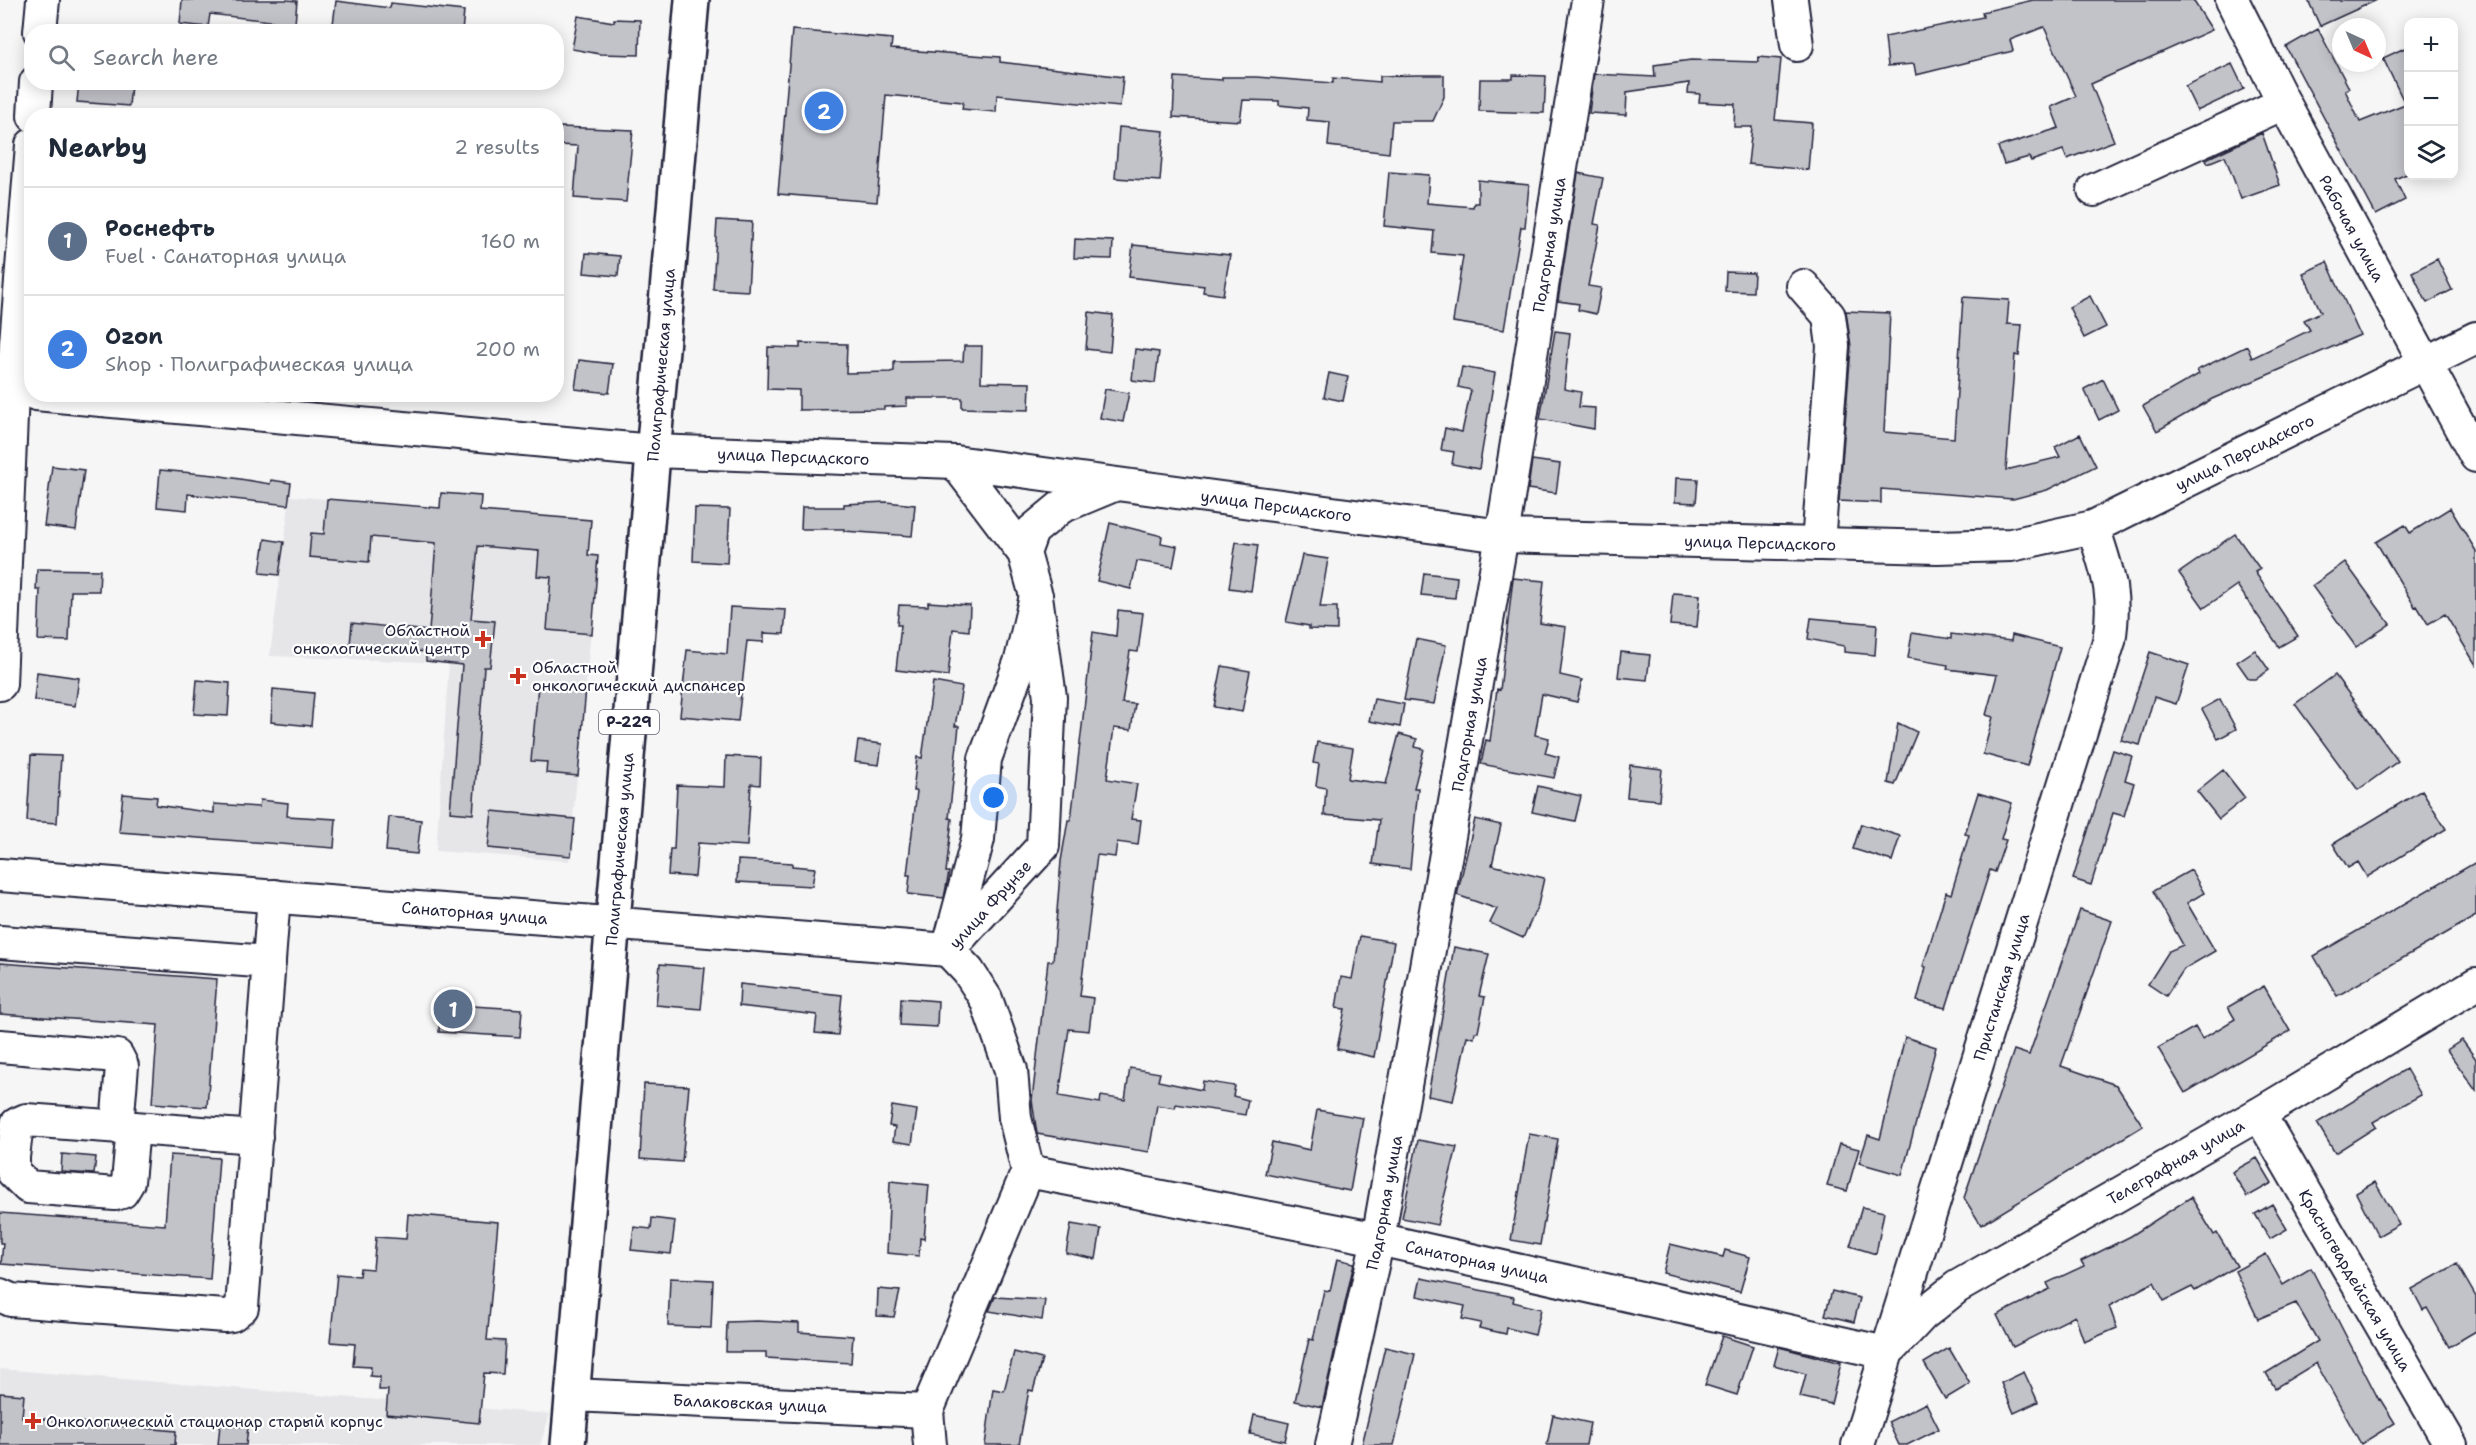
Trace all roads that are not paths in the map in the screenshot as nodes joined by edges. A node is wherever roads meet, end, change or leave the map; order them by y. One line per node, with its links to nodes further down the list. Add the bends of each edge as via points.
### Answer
1 (43, 0): 6 (street)
2 (692, 0): 18 (main road, Полиграфическая улица / Р-229)
3 (1587, 0): 23 (street, Подгорная улица)
4 (1791, 0): 7 (street)
5 (2232, 0): 9 (street, Рабочая улица)
6 (41, 24)
7 (1797, 45)
8 (36, 90): 10 (street)
9 (2284, 103): 11 (street); 15 (street, Рабочая улица)
10 (34, 108)
11 (2094, 189)
12 (1803, 286): 24 (street, via 1829,316 1833,346)
13 (24, 311): 16 (street)
14 (2476, 338): 15 (street, улица Персидского)
15 (2424, 363): 19 (street, Рабочая улица); 22 (street, улица Персидского)
16 (20, 393): 27 (street)
17 (118, 402): 18 (street, улица Персидского)
18 (653, 451): 20 (street, улица Персидского); 30 (main road, Полиграфическая улица / Р-229)
19 (2476, 456)
20 (954, 462): 21 (street, улица Персидского); 25 (street, улица Фрунзе)
21 (1115, 484): 23 (street, улица Персидского); 25 (street, via 1061,507 1032,531)
22 (2093, 527): 24 (street, улица Персидского, via 2011,545); 43 (street, Пристанская улица, via 2112,587 2109,641)
23 (1502, 537): 24 (street, улица Персидского); 41 (street, Подгорная улица)
24 (1818, 544)
25 (1024, 553): 26 (street, улица Фрунзе)
26 (1036, 596): 32 (street, via 1021,660 985,759 978,839); 32 (street, улица Фрунзе, via 1050,697 1043,846)
27 (0, 684)
28 (0, 875): 29 (street, Санаторная улица)
29 (274, 896): 30 (street, Санаторная улица); 33 (street)
30 (612, 922): 32 (street, Санаторная улица); 44 (main road, Полиграфическая улица / Р-229)
31 (0, 942): 33 (street)
32 (948, 950): 40 (street, улица Фрунзе, via 986,999 1011,1070 1015,1118)
33 (269, 962): 38 (street)
34 (2476, 984): 36 (street, Телеграфная улица)
35 (0, 1046): 37 (street, via 117,1056 122,1066)
36 (2259, 1114): 43 (street, Телеграфная улица, via 1957,1287 1922,1315); 50 (street, Красногвардейская улица)
37 (125, 1127): 38 (street); 39 (street, via 22,1120); 39 (street, via 128,1182 122,1192 28,1187 14,1172)
38 (256, 1137): 42 (street, via 243,1300 238,1312 225,1316 11,1300)
39 (7, 1156)
40 (1028, 1171): 41 (street, Санаторная улица); 45 (street)
41 (1378, 1239): 43 (street, Санаторная улица); 49 (street, Подгорная улица)
42 (0, 1295)
43 (1886, 1353): 46 (street, Пристанская улица)
44 (573, 1395): 45 (street, Балаковская улица); 47 (main road, Полиграфическая улица / Р-229)
45 (927, 1411): 48 (street)
46 (1861, 1441)
47 (568, 1445)
48 (930, 1445)
49 (1332, 1445)
50 (2451, 1445)

